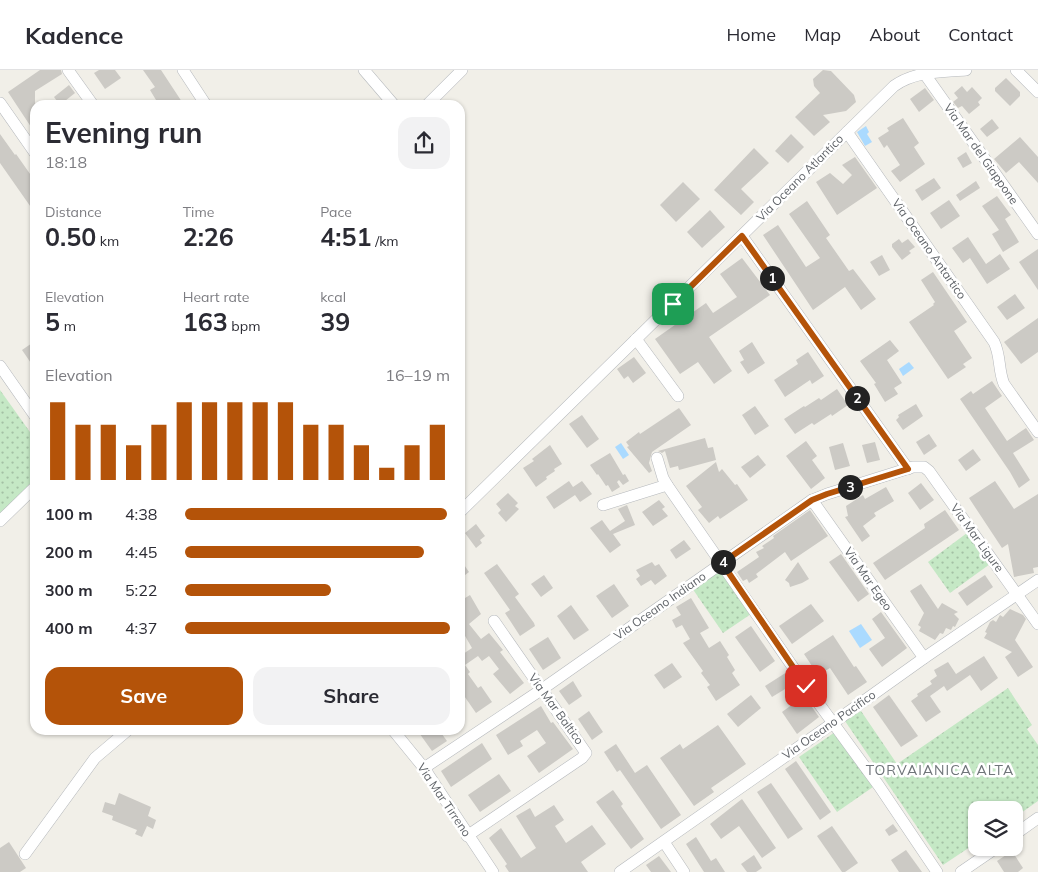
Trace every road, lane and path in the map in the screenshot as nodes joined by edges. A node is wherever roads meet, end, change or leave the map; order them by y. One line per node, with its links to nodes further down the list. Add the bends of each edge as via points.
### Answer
1 (68, 70): 9 (street)
2 (183, 70): 10 (street)
3 (364, 70): 11 (street)
4 (462, 70): 12 (street)
5 (966, 70): 7 (street, Via Oceano Atlantico)
6 (1016, 70): 8 (street)
7 (924, 73): 14 (street, Via Oceano Atlantico, via 897,84); 16 (street, Via Mar del Giappone)
8 (1038, 92)
9 (89, 100)
10 (203, 100)
11 (390, 100)
12 (433, 100)
13 (0, 103): 15 (street)
14 (847, 132): 17 (street, Via Oceano Atlantico); 22 (street, Via Oceano Antartico, via 994,342 1004,384)
15 (30, 146)
16 (1038, 234)
17 (742, 236): 18 (street, Via Oceano Atlantico); 24 (street)
18 (636, 338): 20 (street); 29 (street, Via Oceano Atlantico)
19 (0, 366): 21 (street)
20 (678, 396)
21 (30, 409)
22 (1038, 432)
23 (657, 458): 25 (street)
24 (908, 469): 27 (street, Via Oceano Indiano); 33 (street, Via Mar Ligure, via 927,468)
25 (667, 485): 28 (street); 31 (street)
26 (30, 492): 30 (street)
27 (812, 500): 31 (street, Via Oceano Indiano); 36 (street, Via Mar Egeo)
28 (603, 505)
29 (465, 507)
30 (0, 521)
31 (722, 563): 37 (street, Via Oceano Indiano); 38 (street)
32 (1038, 580): 33 (street, Via Oceano Pacifico)
33 (1017, 594): 35 (street, Via Mar Ligure); 36 (street, Via Oceano Pacifico)
34 (494, 621): 37 (street, Via Mar Baltico)
35 (1038, 624)
36 (924, 658): 38 (street, Via Oceano Pacifico)
37 (541, 690): 41 (street, Via Oceano Indiano); 44 (street, Via Mar Baltico, via 585,750 585,756)
38 (833, 723): 45 (street, Via Oceano Pacifico); 51 (street)
39 (122, 735): 46 (street, via 95,758)
40 (397, 735): 41 (street, Via Mar Tirreno)
41 (424, 768): 44 (street, Via Mar Tirreno)
42 (1038, 818): 43 (street)
43 (1023, 829)
44 (468, 836): 48 (street, Via Mar Tirreno)
45 (664, 842): 49 (street, Via Oceano Pacifico); 50 (street)
46 (26, 854)
47 (984, 856): 52 (street)
48 (493, 872)
49 (620, 872)
50 (684, 872)
51 (937, 872)
52 (961, 872)

